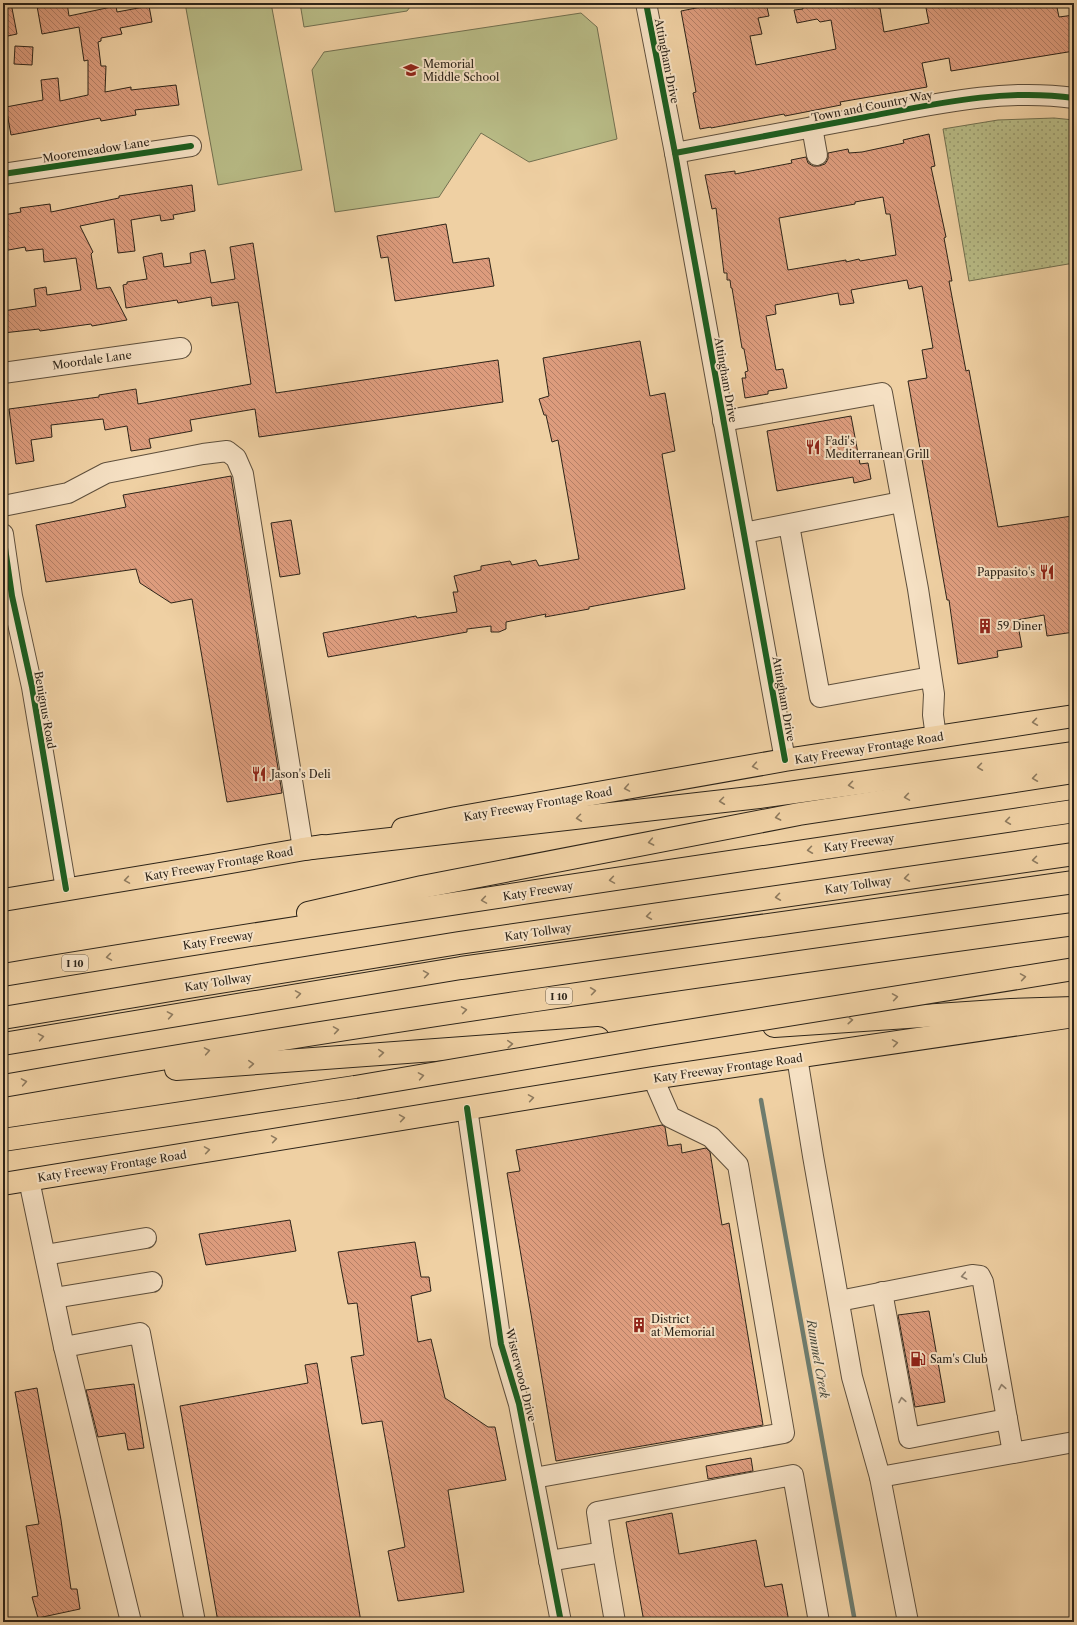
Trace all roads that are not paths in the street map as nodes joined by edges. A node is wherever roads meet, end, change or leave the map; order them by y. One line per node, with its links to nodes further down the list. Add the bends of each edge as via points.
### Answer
1 (646, 3): 5 (street, Attingham Drive)
2 (1074, 98): 3 (street, Town and Country Way, via 1022,95 969,99)
3 (812, 127): 5 (street, Town and Country Way); 6 (street)
4 (191, 146): 7 (street, Mooremeadow Lane)
5 (675, 153): 10 (street, Attingham Drive)
6 (817, 155)
7 (3, 174)
8 (181, 348): 9 (street, Moordale Lane)
9 (3, 373)
10 (723, 421): 11 (street, via 882,393); 14 (street, Attingham Drive)
11 (901, 502): 13 (street); 16 (street)
12 (3, 506): 23 (street, via 68,493 106,473 227,451 236,458 243,474)
13 (789, 525): 14 (street); 16 (street, via 820,697)
14 (744, 533): 20 (street, Attingham Drive)
15 (3, 534): 26 (street, Benignus Road)
16 (931, 677): 18 (street)
17 (1074, 716): 18 (main road, Katy Freeway Frontage Road, one-way to 18)
18 (936, 738): 20 (main road, Katy Freeway Frontage Road)
19 (1074, 753): 23 (main road, one-way to 23, via 759,797)
20 (785, 760): 23 (main road, Katy Freeway Frontage Road, one-way to 23, via 456,818)
21 (1074, 772): 29 (main road, one-way to 29, via 799,814 422,887)
22 (1074, 812): 29 (main road, Katy Freeway / I 10, one-way to 29)
23 (303, 850): 26 (main road, Katy Freeway Frontage Road, one-way to 26)
24 (1074, 854): 34 (main road, Katy Tollway, one-way to 34, via 459,943)
25 (1074, 882): 35 (main road, one-way to 25, via 469,967)
26 (66, 889): 27 (main road, Katy Freeway Frontage Road)
27 (3, 900)
28 (1074, 924): 37 (main road, I 10, one-way to 28, via 468,1009)
29 (148, 951): 31 (main road, Katy Freeway / I 10, one-way to 31)
30 (1074, 970): 40 (main road, one-way to 30, bridge, via 679,1032)
31 (3, 975)
32 (1074, 1008): 37 (main road, one-way to 32, via 857,1020)
33 (1074, 1016): 36 (main road, Katy Freeway Frontage Road, one-way to 33)
34 (3, 1018)
35 (3, 1044)
36 (797, 1057): 38 (main road, Katy Freeway Frontage Road); 51 (street)
37 (45, 1078): 39 (main road, I 10, one-way to 37)
38 (654, 1078): 41 (main road, Katy Freeway Frontage Road, one-way to 38); 57 (street, via 670,1117 711,1137 738,1165 784,1433)
39 (3, 1086)
40 (348, 1088): 42 (main road); 43 (main road)
41 (467, 1108): 44 (main road, Katy Freeway Frontage Road, one-way to 41); 57 (street, Wisterwood Drive, via 501,1344 519,1404)
42 (3, 1140)
43 (3, 1153)
44 (29, 1180): 45 (main road, Katy Freeway Frontage Road); 47 (street)
45 (3, 1184)
46 (146, 1238): 47 (street)
47 (45, 1255): 50 (street)
48 (152, 1282): 50 (street)
49 (882, 1292): 51 (street); 53 (street, one-way to 49, via 980,1276 972,1275); 53 (street, one-way to 49, via 909,1438)
50 (54, 1298): 52 (street)
51 (838, 1301): 56 (street, via 852,1377)
52 (64, 1347): 60 (street); 61 (street, via 140,1333)
53 (1007, 1419): 55 (street)
54 (1074, 1442): 55 (street)
55 (1013, 1453): 56 (street)
56 (880, 1477): 65 (street)
57 (534, 1478): 59 (street, Wisterwood Drive)
58 (602, 1552): 59 (street); 63 (street); 64 (street, via 597,1512 793,1475)
59 (550, 1561): 62 (street, Wisterwood Drive)
60 (131, 1622)
61 (195, 1622)
62 (561, 1622)
63 (615, 1622)
64 (819, 1622)
65 (908, 1622)

